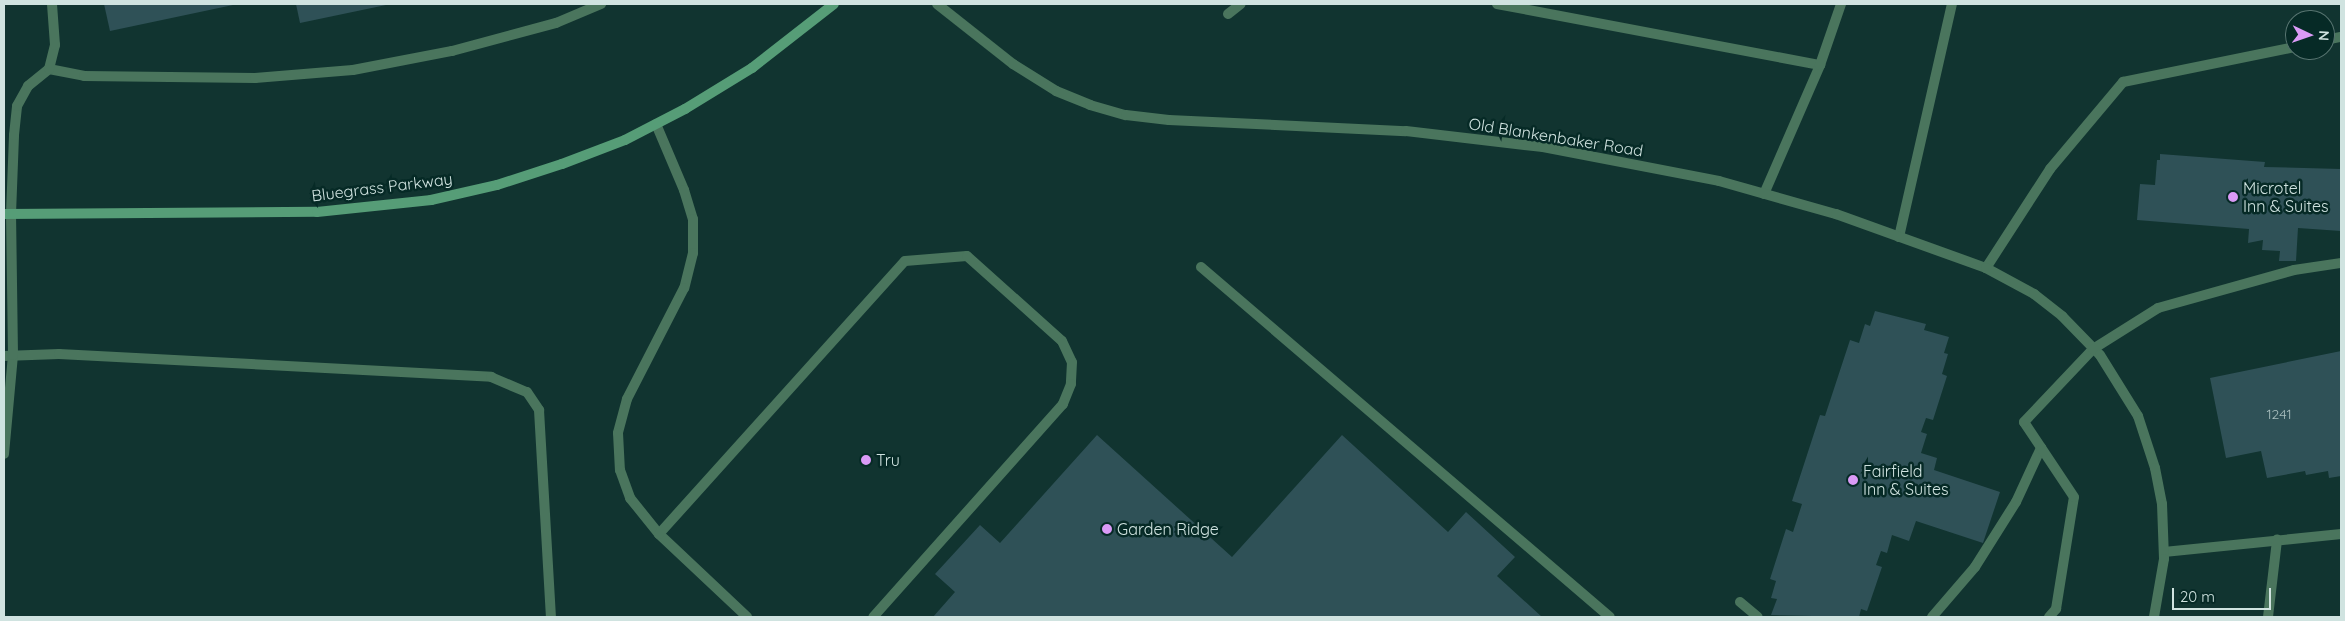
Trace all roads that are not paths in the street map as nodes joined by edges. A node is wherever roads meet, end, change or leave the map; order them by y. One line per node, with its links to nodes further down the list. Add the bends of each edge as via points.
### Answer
1 (52, 4): 12 (street, via 55,45)
2 (601, 4): 12 (street, via 556,23 452,51 353,70 255,78 84,76)
3 (834, 4): 13 (street, Bluegrass Parkway, via 752,68)
4 (937, 4): 14 (street, Old Blankenbaker Road, via 1013,64 1056,90 1090,105 1126,115 1169,120 1406,130 1543,147 1719,181)
5 (1241, 4): 9 (street)
6 (1497, 4): 11 (street)
7 (1841, 4): 11 (street)
8 (1952, 4): 16 (street)
9 (1228, 14)
10 (2285, 49): 19 (street, via 2123,82 2050,169)
11 (1820, 65): 14 (street)
12 (49, 69): 15 (street, via 28,86 17,106)
13 (656, 124): 15 (street, Bluegrass Parkway, via 562,164 431,200 317,212); 25 (street, via 693,219 692,252 684,288 626,399 618,433 620,470 630,498)
14 (1764, 194): 16 (street, Old Blankenbaker Road)
15 (7, 214): 21 (street)
16 (1899, 237): 19 (street, Old Blankenbaker Road)
17 (2341, 263): 20 (street, via 2294,270 2158,308)
18 (1201, 267): 33 (street)
19 (1986, 268): 20 (street, Old Blankenbaker Road, via 2034,294)
20 (2094, 348): 23 (street, via 2024,422); 28 (street, Old Blankenbaker Road, via 2121,384 2156,468 2162,504)
21 (8, 356): 22 (street); 30 (street, via 59,354 491,377 527,392 539,410)
22 (4, 447): 24 (street)
23 (2041, 448): 35 (street, via 2016,502 1975,567); 36 (street, via 2074,497 2056,609)
24 (4, 454)
25 (659, 534): 31 (street); 32 (street, via 905,262 967,256 1062,341 1072,362 1071,384 1063,404)
26 (2341, 534): 27 (street)
27 (2277, 540): 28 (street); 38 (street)
28 (2164, 552): 37 (street, Old Blankenbaker Road)
29 (1740, 602): 34 (street)
30 (551, 617)
31 (747, 617)
32 (874, 617)
33 (1610, 617)
34 (1758, 617)
35 (1932, 617)
36 (2049, 617)
37 (2154, 617)
38 (2268, 617)

